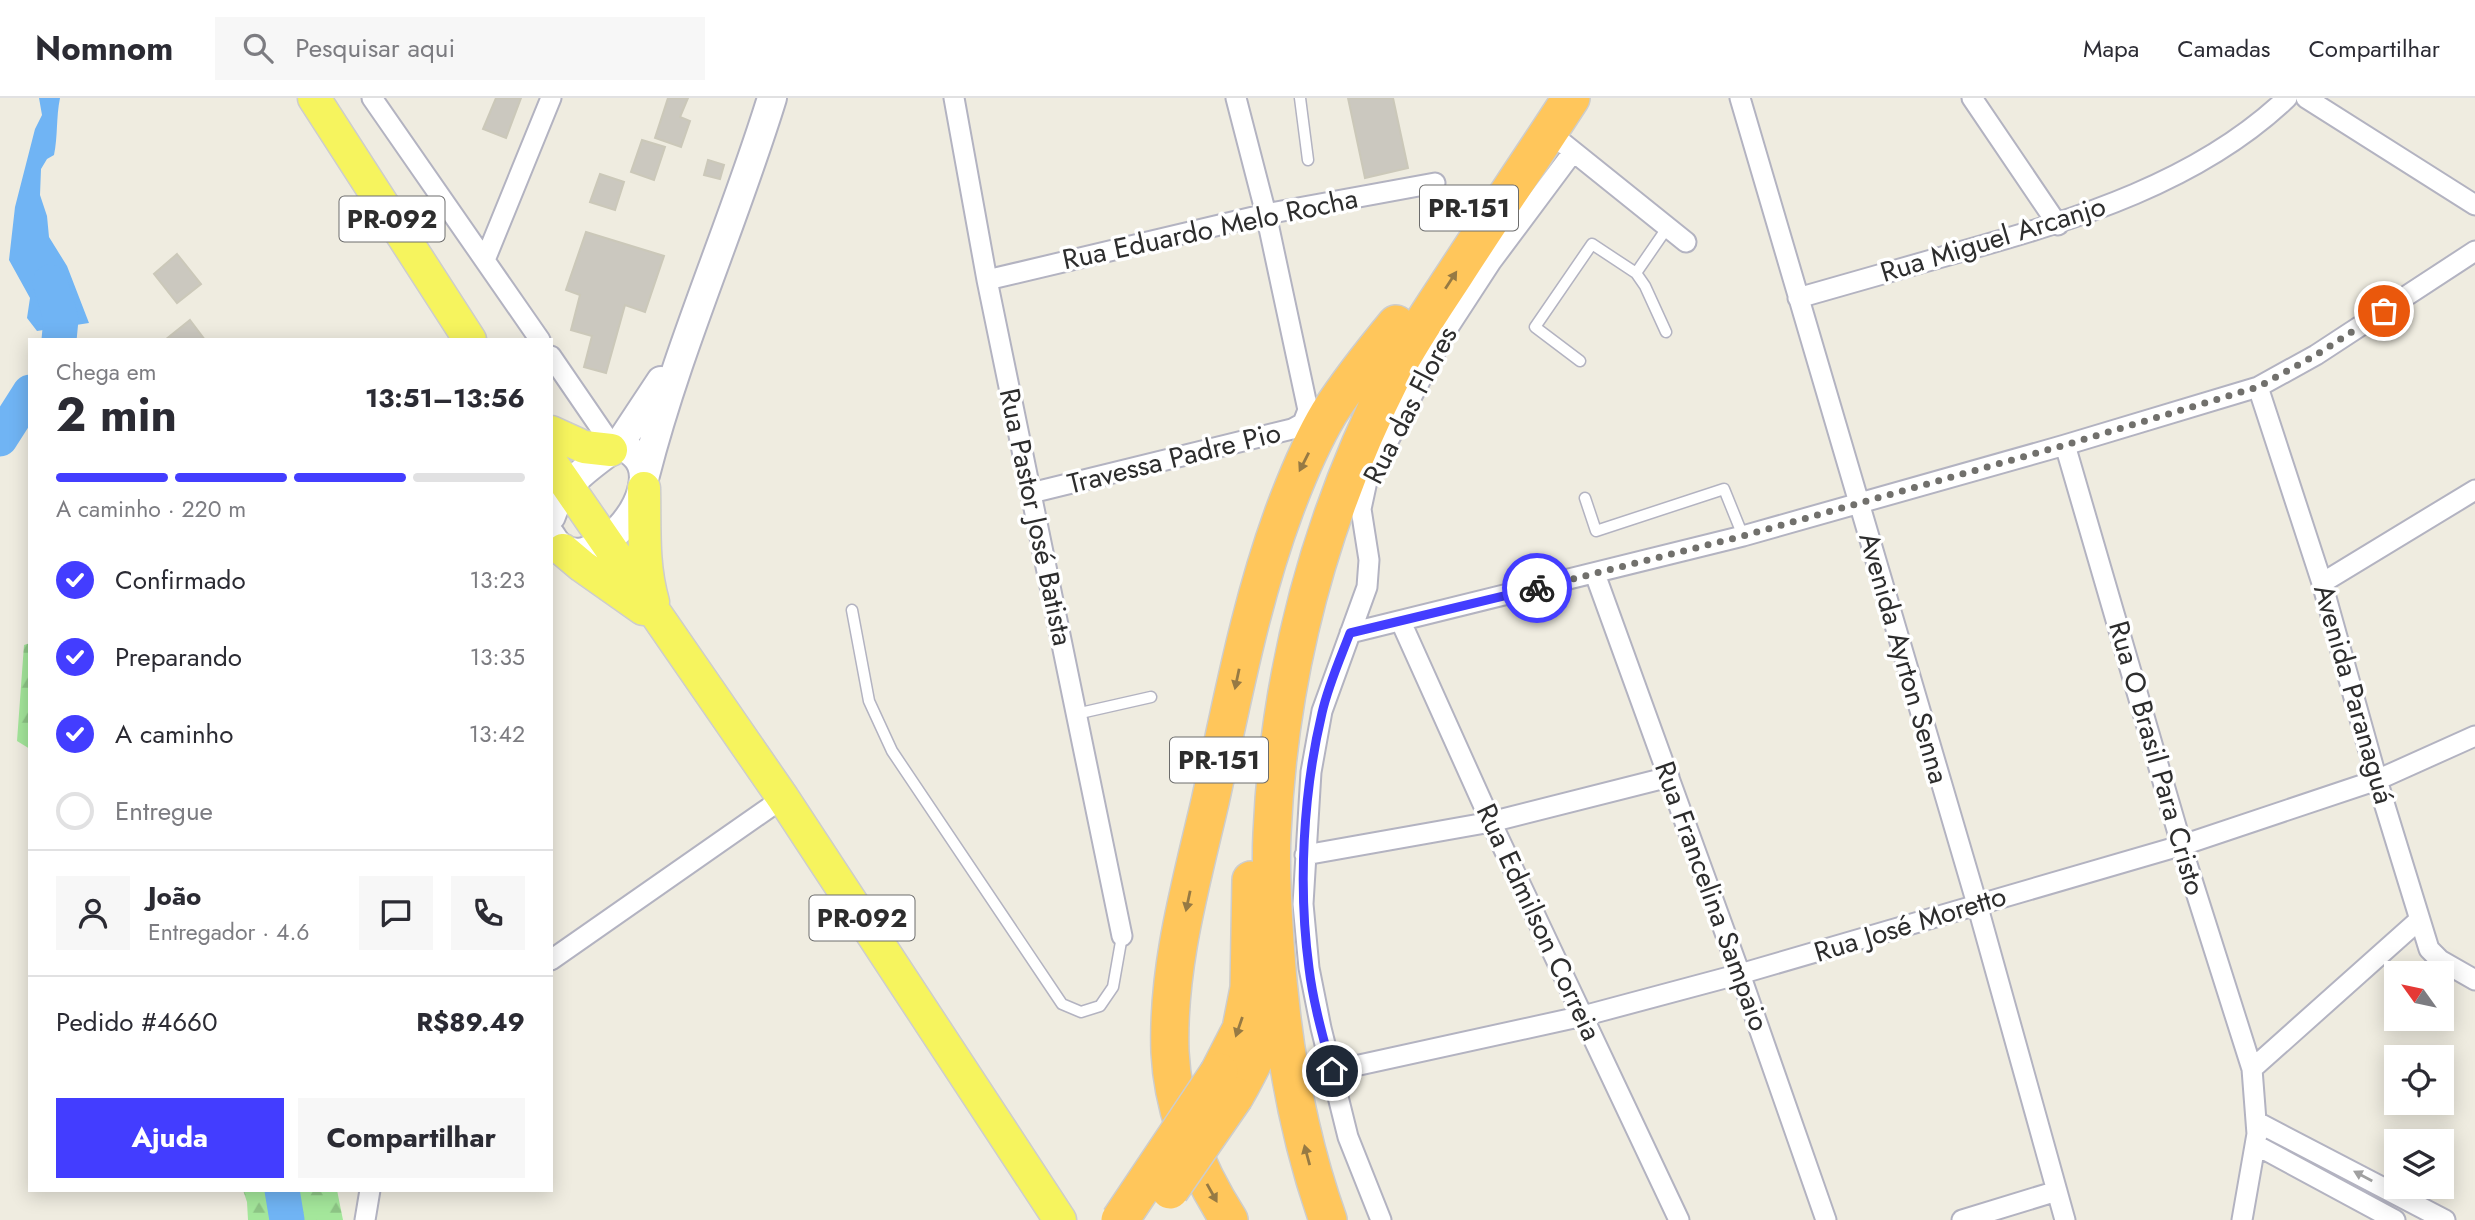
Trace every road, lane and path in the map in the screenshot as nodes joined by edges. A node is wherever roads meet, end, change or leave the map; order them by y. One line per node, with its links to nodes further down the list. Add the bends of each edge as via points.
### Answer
1 (314, 98): 30 (main road, PR-092)
2 (551, 98): 24 (street)
3 (772, 98): 15 (street)
4 (783, 98): 15 (street)
5 (954, 98): 26 (street, Rua Pastor José Batista)
6 (1236, 98): 19 (street)
7 (1300, 98): 16 (lane)
8 (1571, 98): 14 (highway, PR-151)
9 (1740, 98): 27 (street, Avenida Ayrton Senna)
10 (1972, 98): 20 (street)
11 (2287, 98): 20 (street, Rua Miguel Arcanjo, via 2236,141 2182,173)
12 (2306, 98): 18 (street)
13 (379, 101): 24 (street)
14 (1558, 127): 21 (street); 28 (highway, PR-151, via 1464,215); 54 (street, Rua das Flores, via 1491,262 1448,328 1367,481 1361,509 1369,560 1367,587); 62 (highway, PR-151, one-way to 14, via 1286,692 1305,606 1339,496 1395,370 1500,202)
15 (755, 154): 32 (street)
16 (1308, 160)
17 (1435, 183): 19 (street, Rua Eduardo Melo Rocha)
18 (2475, 205)
19 (1266, 214): 26 (street, Rua Eduardo Melo Rocha); 42 (street, Travessa Padre Pio, via 1308,410 1303,423)
20 (2058, 225): 27 (street, Rua Miguel Arcanjo)
21 (1667, 228): 22 (street); 25 (lane)
22 (1686, 242)
23 (2475, 251): 35 (street, via 2316,355)
24 (485, 260): 31 (street)
25 (1636, 273): 29 (lane); 34 (lane, via 1592,244 1535,327)
26 (987, 280): 42 (street, Rua Pastor José Batista)
27 (1798, 298): 44 (street, Avenida Ayrton Senna)
28 (1396, 324): 74 (highway, PR-151, one-way to 74, via 1335,452 1303,536 1274,637 1254,785 1249,988); 83 (highway, PR-151, one-way to 83, via 1328,415 1298,473 1269,551 1178,943 1170,1003 1176,1096 1188,1141)
29 (1665, 331)
30 (469, 338)
31 (539, 338)
32 (683, 346): 38 (street, via 642,413); 40 (street)
33 (553, 359): 38 (street)
34 (1580, 361)
35 (2258, 387): 37 (street); 50 (street, Avenida Paranaguá)
36 (553, 433): 38 (main road, via 584,447)
37 (2065, 445): 44 (street); 63 (street, Rua O Brasil Para Cristo)
38 (614, 448): 39 (street); 40 (street, via 626,448 636,455)
39 (560, 474): 45 (street); 47 (main road, PR-092)
40 (645, 482): 47 (street, via 626,519); 52 (main road, via 646,578)
41 (2475, 490): 50 (street)
42 (1031, 493): 56 (street, Rua Pastor José Batista)
43 (1585, 498): 46 (lane, via 1596,531 1724,489)
44 (1859, 503): 46 (street); 65 (street, Avenida Ayrton Senna)
45 (553, 511)
46 (1743, 536): 49 (street)
47 (606, 542): 48 (street, via 577,554); 52 (main road, PR-092)
48 (557, 543): 52 (main road)
49 (1595, 573): 53 (street); 58 (street, Rua Francelina Sampaio)
50 (2322, 583): 59 (street, Avenida Paranaguá)
51 (852, 610): 67 (lane, via 869,701 892,751 1062,1004 1081,1012 1100,1006 1114,987)
52 (659, 620): 60 (main road, PR-092)
53 (1401, 622): 54 (street); 61 (street, Rua Edmilson Correia)
54 (1350, 633): 64 (street, Rua das Flores, via 1322,711 1311,772)
55 (1151, 697): 56 (lane)
56 (1076, 714): 67 (street, Rua Pastor José Batista)
57 (2474, 737): 59 (street, Rua José Moretto)
58 (1669, 776): 61 (street); 69 (street, Rua Francelina Sampaio)
59 (2378, 780): 63 (street, Rua José Moretto); 66 (street, Avenida Paranaguá)
60 (783, 798): 68 (street); 80 (main road, PR-092)
61 (1491, 822): 64 (street); 71 (street, Rua Edmilson Correia)
62 (1272, 837): 74 (highway, PR-151, via 1265,899 1266,1030 1257,1056); 84 (highway, PR-151, one-way to 62, via 1296,1115 1285,1048)
63 (2183, 845): 65 (street, Rua José Moretto); 72 (street, Rua O Brasil Para Cristo)
64 (1305, 855): 73 (street, Rua das Flores, via 1303,904 1309,968)
65 (1977, 904): 69 (street, Rua José Moretto); 77 (street, Avenida Ayrton Senna)
66 (2419, 919): 70 (street, Avenida Paranaguá, via 2429,949); 72 (street)
67 (1122, 936)
68 (553, 959)
69 (1740, 974): 71 (street, Rua José Moretto); 87 (street, Rua Francelina Sampaio)
70 (2475, 980)
71 (1583, 1016): 73 (street, Rua José Moretto); 86 (street, Rua Edmilson Correia)
72 (2252, 1069): 75 (street, Rua O Brasil Para Cristo)
73 (1332, 1071): 85 (street, Rua das Flores, via 1348,1137)
74 (1227, 1084): 81 (highway, PR-151, bridge); 82 (highway, PR-151, bridge)
75 (2257, 1122): 76 (street, Rua O Brasil Para Cristo); 92 (street, one-way to 75)
76 (2256, 1145): 90 (street, Rua O Brasil Para Cristo); 91 (street)
77 (2057, 1191): 88 (street); 89 (street, Avenida Ayrton Senna)
78 (370, 1192): 79 (street)
79 (365, 1220)
80 (1060, 1220)
81 (1120, 1220)
82 (1149, 1220)
83 (1229, 1220)
84 (1328, 1220)
85 (1381, 1220)
86 (1679, 1220)
87 (1826, 1220)
88 (1962, 1220)
89 (2065, 1220)
90 (2242, 1220)
91 (2395, 1220)
92 (2445, 1220)

